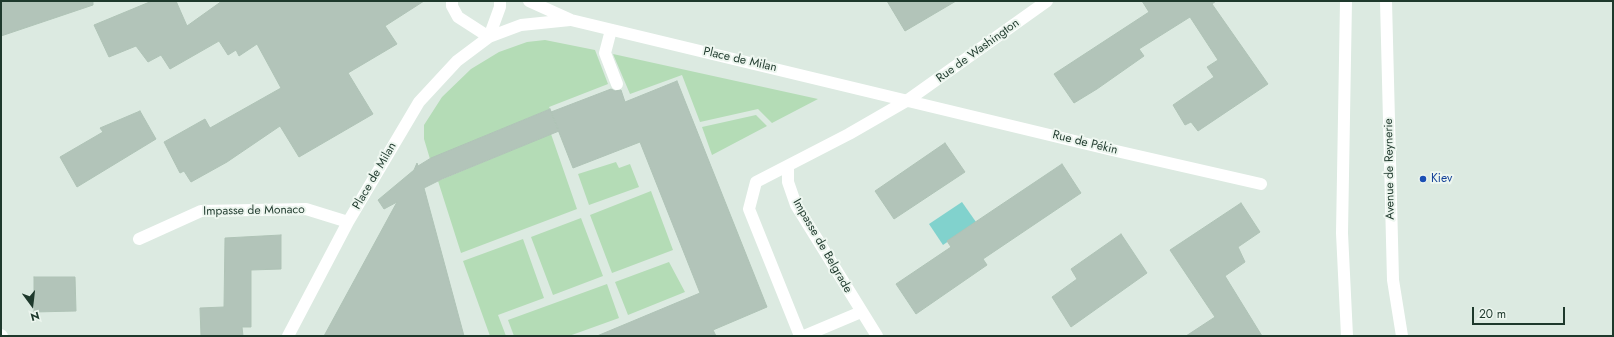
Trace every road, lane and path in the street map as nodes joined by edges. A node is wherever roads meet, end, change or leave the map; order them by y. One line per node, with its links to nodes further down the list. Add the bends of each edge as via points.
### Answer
1 (452, 1): 9 (street, via 458,16)
2 (500, 1): 9 (street)
3 (529, 1): 7 (street, Place de Milan)
4 (1047, 1): 11 (street, Rue de Washington)
5 (1346, 1): 21 (street, via 1342,232)
6 (1386, 1): 22 (street, Avenue de Reynerie, via 1393,280)
7 (571, 20): 8 (street, Place de Milan); 9 (street, Place de Milan, via 521,25)
8 (611, 30): 10 (street, via 605,53); 11 (street, Place de Milan)
9 (489, 37): 14 (street, Place de Milan, via 457,61 419,102)
10 (617, 84)
11 (908, 100): 12 (street); 13 (street, Rue de Pékin)
12 (788, 166): 16 (street, Impasse de Belgrade, via 788,182 796,205); 18 (street, via 756,182 749,209)
13 (1261, 184)
14 (348, 222): 15 (street, Impasse de Monaco, via 306,209 201,211); 17 (street, Place de Milan)
15 (139, 239)
16 (861, 312): 19 (street); 20 (street, Impasse de Belgrade)
17 (288, 336)
18 (800, 336)
19 (804, 336)
20 (877, 336)
21 (1347, 336)
22 (1402, 336)

